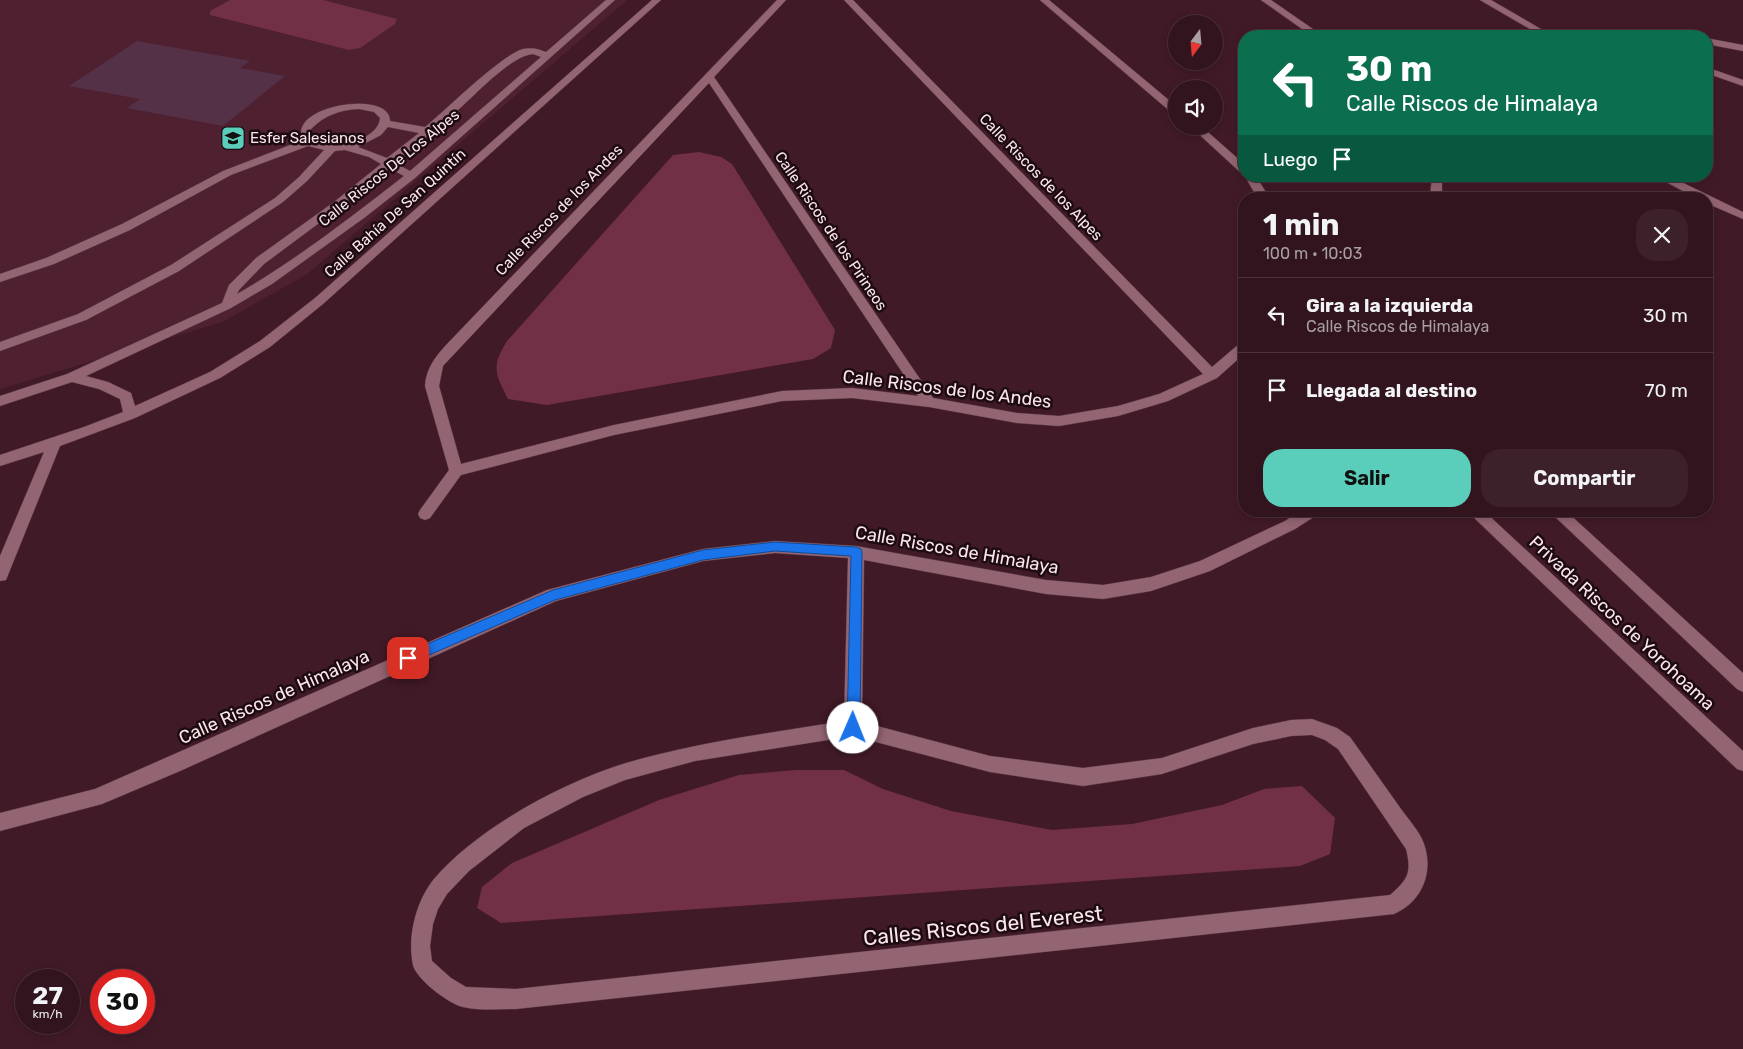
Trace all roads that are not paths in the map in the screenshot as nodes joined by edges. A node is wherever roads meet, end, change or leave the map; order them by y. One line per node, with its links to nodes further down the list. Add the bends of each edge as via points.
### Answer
1 (611, 0): 12 (street, Calle Riscos De Los Alpes)
2 (656, 0): 38 (street, Calle Bahía De San Quintín, via 326,294 265,344 215,375)
3 (782, 0): 14 (street, Calle Riscos de los Andes)
4 (848, 0): 34 (street, Calle Riscos de los Alpes)
5 (1044, 0): 16 (street)
6 (1265, 0): 8 (street)
7 (1484, 0): 9 (street)
8 (1309, 30)
9 (1537, 30)
10 (1713, 42): 11 (street)
11 (1743, 48)
12 (547, 56): 18 (street, via 534,51 514,56); 25 (street, Calle Riscos De Los Alpes)
13 (1713, 72): 15 (street)
14 (709, 76): 37 (street, Calle Riscos de los Pirineos); 41 (street, Calle Riscos de los Andes, via 436,367 432,386)
15 (1743, 82)
16 (1168, 104)
17 (385, 123): 18 (street); 20 (street, via 385,116 371,107 346,106 312,121 306,128); 21 (street, via 373,137)
18 (428, 131): 23 (street)
19 (1205, 135): 24 (street)
20 (308, 142): 22 (street); 30 (street, via 227,173 126,227 50,261)
21 (348, 147): 22 (street); 23 (street)
22 (332, 148): 32 (street, via 279,200 174,268 82,317)
23 (388, 163): 25 (street); 31 (street, via 260,261 233,288)
24 (1238, 165)
25 (411, 176): 31 (street, Calle Riscos De Los Alpes, via 306,255)
26 (1672, 182): 27 (street)
27 (1693, 192)
28 (1713, 202): 29 (street)
29 (1743, 216)
30 (0, 278)
31 (227, 305): 35 (street, Calle Riscos De Los Alpes)
32 (0, 347)
33 (1238, 352): 34 (street, Calle Riscos de los Andes)
34 (1212, 374): 37 (street, Calle Riscos de los Andes, via 1163,398 1118,412 1059,421 1017,418)
35 (72, 377): 36 (street, Calle Riscos De Los Alpes); 38 (street, via 126,396)
36 (0, 401)
37 (929, 402): 41 (street, Calle Riscos de los Andes, via 852,393 782,396 614,430)
38 (130, 414): 39 (street)
39 (54, 444): 40 (street); 47 (street)
40 (0, 461)
41 (456, 471): 42 (street)
42 (425, 514)
43 (1303, 517): 46 (street, Calle Riscos de Himalaya, via 1205,566 1151,584 1103,592 1009,582)
44 (1480, 517): 50 (street, Privada Riscos de Yorohoama)
45 (1562, 517): 48 (street, Privada Riscos de Yorohoama)
46 (856, 552): 49 (street); 51 (street, Calle Riscos de Himalaya, via 775,547 703,555 553,595 96,798)
47 (0, 575)
48 (1743, 684)
49 (853, 728): 49 (street, Calles Riscos del Everest, via 696,752 624,772 577,791 517,822 462,864 440,887 423,924 420,946 424,966 463,997 516,999 1394,904 1419,877 1415,844 1344,743 1312,727 1253,736 1162,766 1083,777 990,764)
50 (1743, 763)
51 (0, 822)

